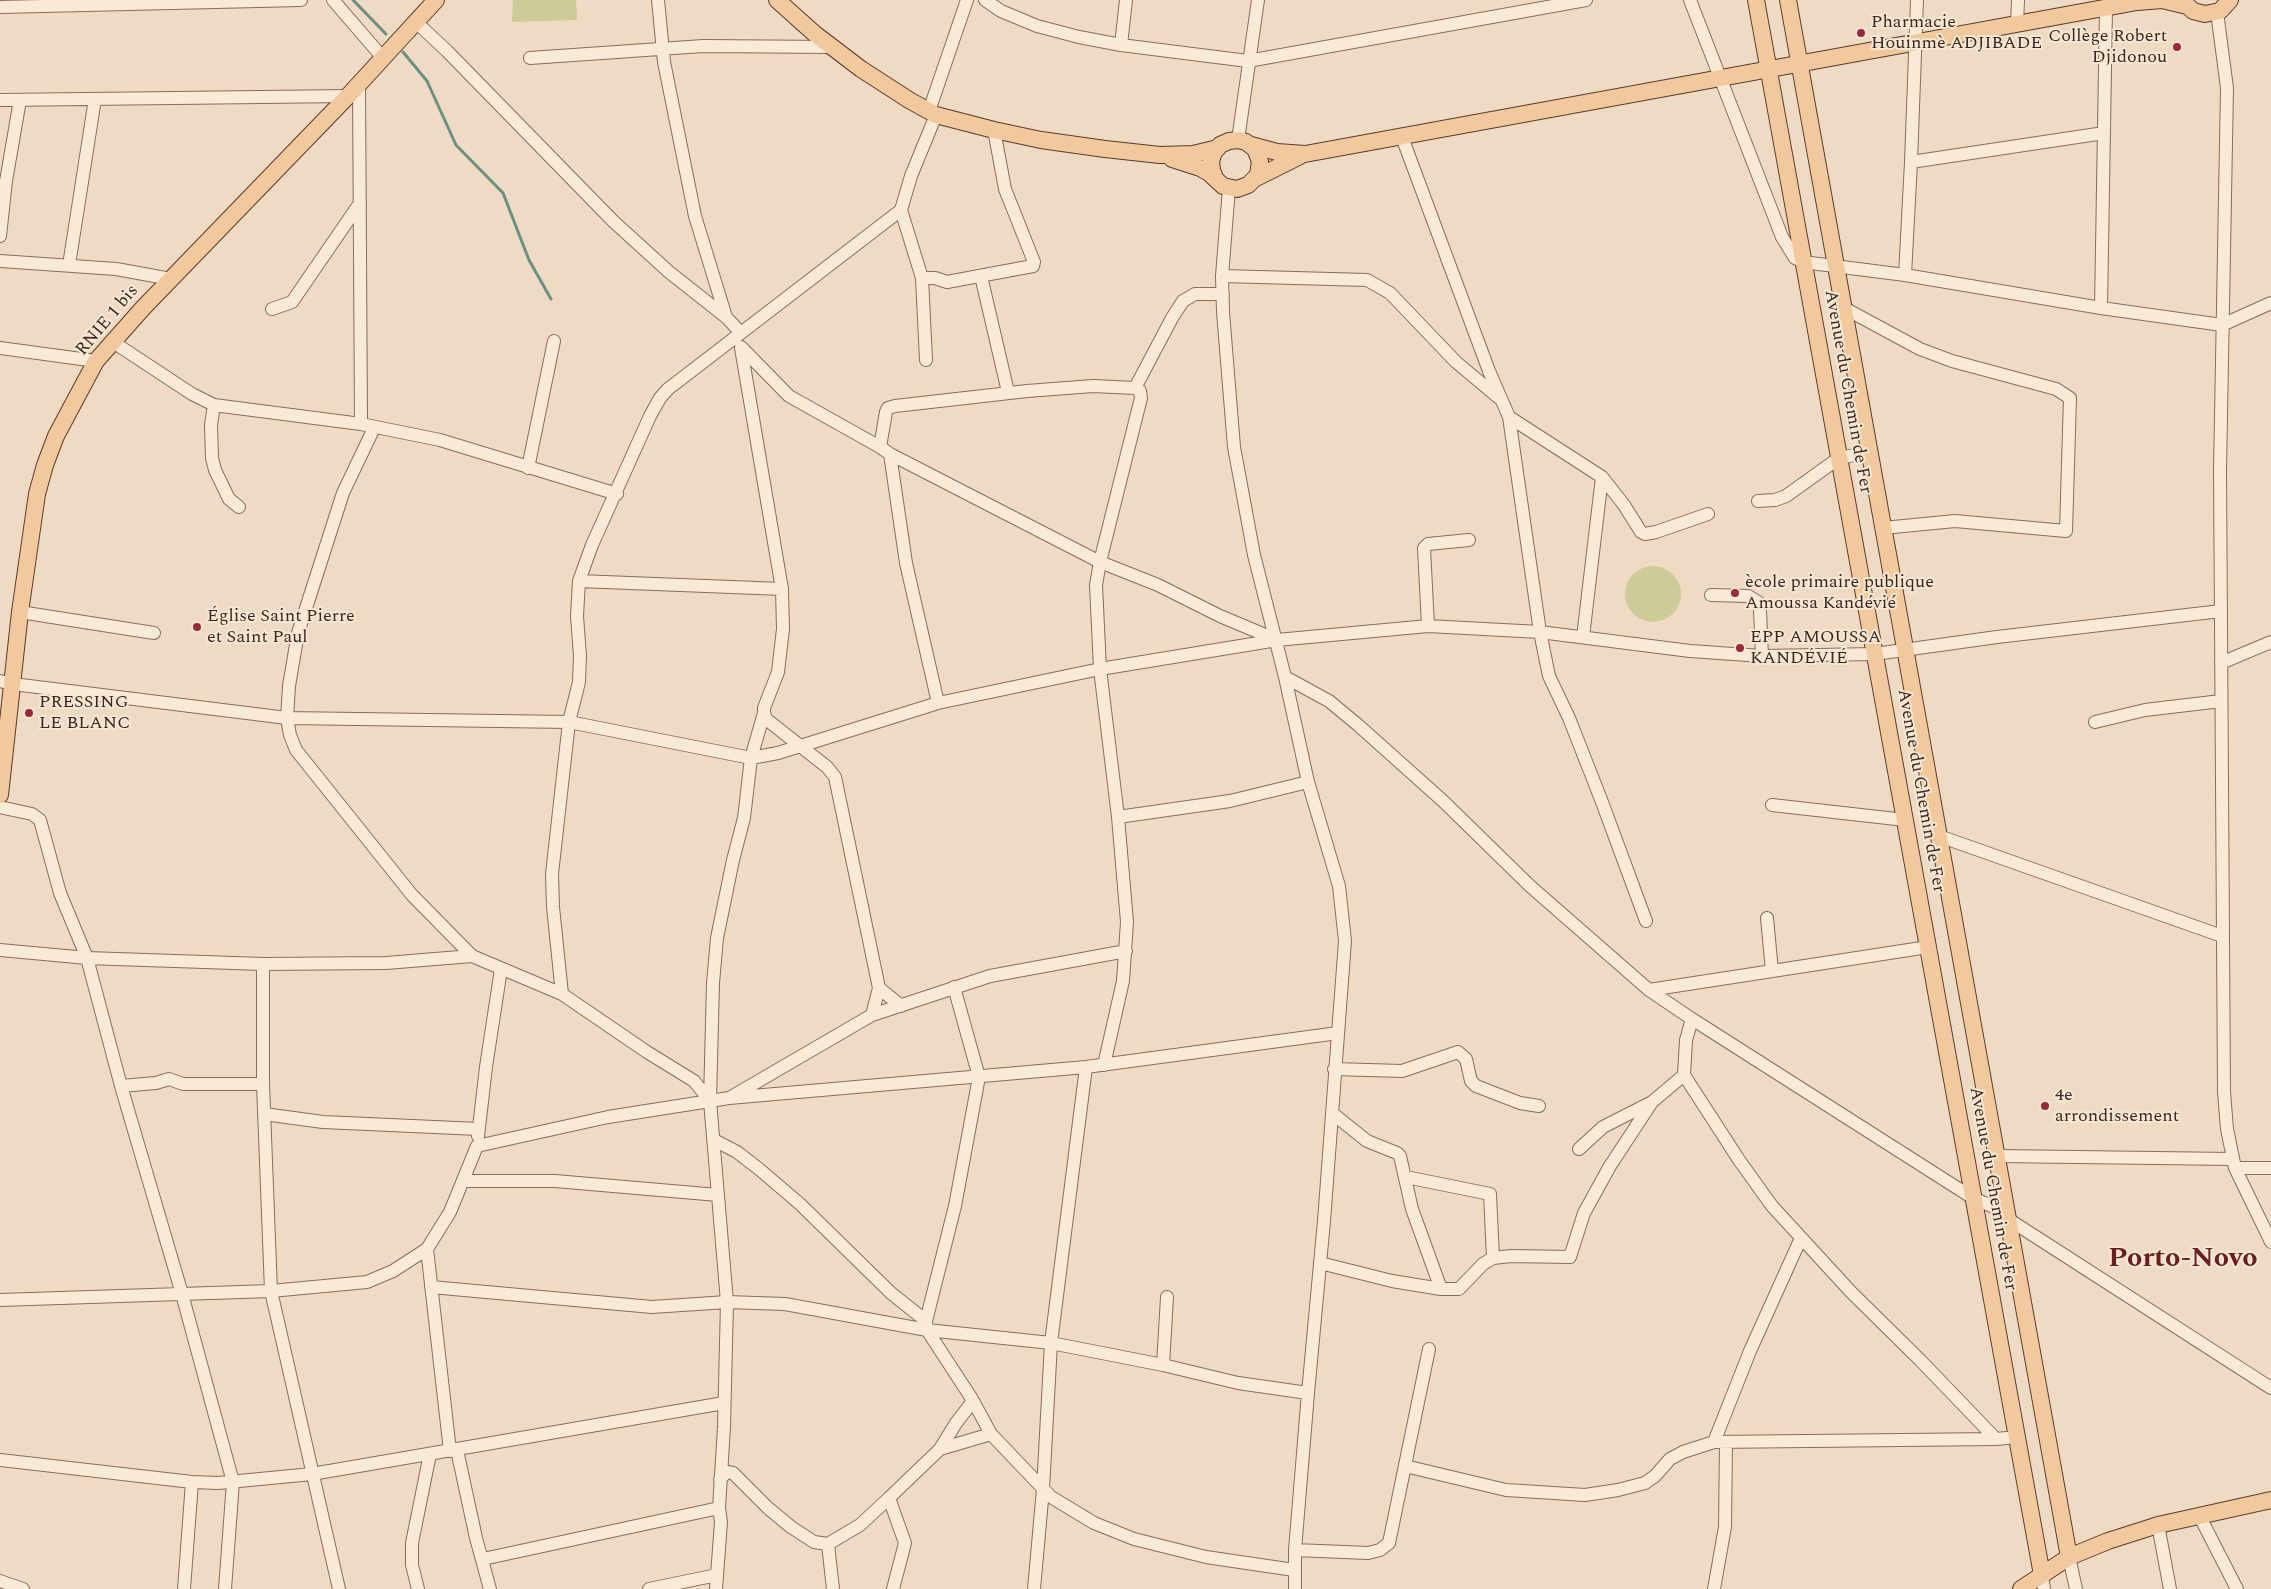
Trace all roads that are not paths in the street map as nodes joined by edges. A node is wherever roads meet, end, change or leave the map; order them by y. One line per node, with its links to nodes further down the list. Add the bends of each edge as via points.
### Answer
1 (301, 0): 18 (street)
2 (333, 0): 30 (street)
3 (436, 0): 24 (main road, RNIE 1 bis)
4 (658, 0): 29 (street)
5 (777, 0): 28 (main road)
6 (967, 0): 41 (street)
7 (985, 0): 27 (street, via 1037,26)
8 (1126, 0): 27 (street)
9 (1258, 0): 32 (street)
10 (1586, 0): 32 (street)
11 (1690, 0): 35 (street)
12 (1756, 0): 34 (main road, Avenue du Chemin de Fer)
13 (1788, 0): 33 (main road, Avenue du Chemin de Fer)
14 (1916, 0): 26 (street)
15 (2018, 0): 25 (street)
16 (2230, 0): 23 (main road)
17 (2139, 1): 20 (main road); 22 (main road)
18 (115, 2): 19 (street)
19 (27, 3): 21 (street)
20 (2184, 3): 23 (main road, via 2201,14)
21 (0, 7)
22 (2106, 8): 25 (main road); 43 (street)
23 (2217, 12): 71 (street, via 2227,88)
24 (416, 22): 30 (main road, RNIE 1 bis); 70 (street, via 613,221)
25 (2017, 24): 26 (main road)
26 (1915, 42): 33 (main road); 49 (street)
27 (1121, 45): 32 (street)
28 (832, 47): 29 (street, via 703,46); 41 (main road)
29 (662, 49): 31 (street); 70 (street, via 695,216)
30 (383, 58): 36 (main road, RNIE 1 bis)
31 (530, 58)
32 (1248, 61): 45 (street)
33 (1800, 65): 34 (main road); 59 (main road, Avenue du Chemin de Fer)
34 (1768, 69): 35 (main road); 57 (main road, Avenue du Chemin de Fer)
35 (1721, 79): 44 (main road); 57 (street, via 1782,237 1795,258)
36 (359, 83): 37 (main road, RNIE 1 bis); 53 (street)
37 (348, 96): 38 (street); 64 (main road, RNIE 1 bis)
38 (95, 99): 40 (street); 58 (street)
39 (0, 100): 40 (street)
40 (20, 100): 55 (street)
41 (932, 113): 42 (main road); 54 (street)
42 (994, 130): 48 (main road, via 1050,141); 61 (street, via 1006,189 1034,262 1030,268)
43 (2104, 133): 49 (street); 68 (street)
44 (1402, 137): 47 (main road); 80 (street)
45 (1244, 142): 46 (main road, via 1226,142); 47 (main road, via 1277,152); 51 (main road, via 1257,152 1260,160)
46 (1218, 148): 48 (main road, via 1193,154); 50 (main road, via 1211,161)
47 (1305, 154): 51 (main road)
48 (1160, 155): 50 (main road, via 1200,168)
49 (1911, 162): 60 (street)
50 (1215, 178): 52 (main road)
51 (1256, 178): 52 (main road, via 1243,188)
52 (1229, 188): 62 (street)
53 (360, 203): 69 (street, via 292,302); 83 (street)
54 (901, 210): 63 (street); 72 (street)
55 (0, 236)
56 (0, 261): 58 (street)
57 (1803, 262): 59 (street); 86 (main road, Avenue du Chemin de Fer)
58 (69, 265): 64 (street)
59 (1836, 265): 60 (street); 67 (main road, Avenue du Chemin de Fer)
60 (1905, 275): 68 (street)
61 (981, 276): 63 (street, via 947,282); 79 (street)
62 (1222, 276): 65 (street); 80 (street, via 1373,282 1390,293 1456,362)
63 (922, 278): 76 (street)
64 (171, 279): 74 (main road, RNIE 1 bis)
65 (1223, 294): 78 (street, via 1194,294 1183,301); 105 (street, via 1234,447 1254,555)
66 (2271, 303): 71 (street)
67 (1844, 308): 85 (main road, Avenue du Chemin de Fer); 93 (street, via 1920,349 2056,389 2070,398 2066,531 1955,521)
68 (2101, 308): 71 (street)
69 (272, 309)
70 (726, 317): 72 (street)
71 (2222, 325): 99 (street)
72 (739, 340): 84 (street, via 789,396); 89 (street, via 668,389 660,398); 97 (street)
73 (554, 341): 87 (street)
74 (113, 342): 77 (main road, RNIE 1 bis); 81 (street)
75 (0, 348): 77 (street)
76 (926, 360)
77 (96, 361): 100 (main road, RNIE 1 bis, via 44,465)
78 (1135, 388): 79 (street, via 1093,386); 95 (street, via 1140,391 1141,398)
79 (1008, 392): 84 (street, via 888,408)
80 (1500, 400): 82 (street)
81 (214, 405): 83 (street); 91 (street, via 212,458 229,499)
82 (1509, 417): 88 (street); 102 (street)
83 (368, 426): 87 (street, via 440,440); 117 (street, via 300,625)
84 (885, 451): 95 (street); 115 (street, via 906,563)
85 (1870, 452): 86 (street); 93 (main road, Avenue du Chemin de Fer)
86 (1839, 458): 90 (street, via 1786,496); 108 (main road, Avenue du Chemin de Fer)
87 (528, 468): 89 (street)
88 (1602, 477): 92 (street, via 1645,534); 104 (street)
89 (616, 494): 96 (street)
90 (1758, 501)
91 (239, 507)
92 (1708, 514)
93 (1883, 528): 107 (main road, Avenue du Chemin de Fer)
94 (1469, 540): 101 (street, via 1428,544 1424,548)
95 (1100, 562): 105 (street); 111 (street, via 1096,585)
96 (579, 581): 97 (street); 118 (street, via 579,682)
97 (782, 589): 116 (street, via 784,629 778,672)
98 (1711, 594): 109 (street, via 1748,596 1758,602)
99 (2221, 611): 107 (street); 110 (street)
100 (20, 612): 103 (street); 113 (main road, RNIE 1 bis)
101 (1428, 626): 102 (street); 105 (street)
102 (1540, 632): 104 (street); 131 (street, via 1549,676 1569,718)
103 (154, 633)
104 (1583, 637): 109 (street, via 1690,651)
105 (1276, 640): 111 (street); 112 (street)
106 (2271, 642): 110 (street)
107 (1906, 650): 108 (street); 129 (main road, Avenue du Chemin de Fer)
108 (1874, 654): 109 (street); 128 (main road, Avenue du Chemin de Fer)
109 (1762, 656)
110 (2221, 662): 114 (street)
111 (1100, 669): 115 (street); 127 (street)
112 (1285, 677): 123 (street); 143 (street, via 1329,701 1358,725 1443,801 1530,886)
113 (7, 682): 117 (street); 122 (main road, RNIE 1 bis)
114 (2221, 701): 119 (street, via 2145,710); 132 (street)
115 (938, 703): 120 (street)
116 (764, 713): 120 (street, via 766,719); 121 (street)
117 (287, 718): 118 (street); 136 (street, via 296,750 412,895)
118 (569, 722): 121 (street); 144 (street, via 552,890)
119 (2095, 722)
120 (799, 746): 121 (street); 142 (street, via 835,777)
121 (751, 758): 157 (street, via 744,818 715,952)
122 (2, 762): 124 (main road, RNIE 1 bis)
123 (1308, 782): 127 (street, via 1230,801); 148 (street, via 1333,861 1343,915 1345,966)
124 (0, 795)
125 (1772, 805): 128 (street)
126 (0, 807): 137 (street, via 32,814 40,820 60,893)
127 (1118, 817): 135 (street, via 1127,922)
128 (1905, 820): 133 (main road, Avenue du Chemin de Fer)
129 (1939, 836): 132 (street); 166 (main road, Avenue du Chemin de Fer)
130 (1767, 918): 140 (street)
131 (1646, 921)
132 (2222, 936): 167 (street, via 2224,1092)
133 (1928, 947): 140 (street); 172 (main road, Avenue du Chemin de Fer)
134 (0, 950): 137 (street)
135 (1126, 951): 141 (street, via 990,976); 149 (street, via 1123,980)
136 (472, 956): 138 (street, via 386,963); 139 (street)
137 (87, 958): 138 (street); 155 (street)
138 (263, 964): 154 (street)
139 (501, 969): 144 (street); 162 (street)
140 (1772, 971): 143 (street)
141 (954, 987): 145 (street); 153 (street)
142 (879, 988): 145 (street); 146 (street)
143 (1649, 990): 147 (street)
144 (562, 994): 157 (street, via 694,1081)
145 (901, 1006): 146 (street)
146 (872, 1015): 156 (street)
147 (1692, 1019): 152 (street, via 1686,1040); 172 (street)
148 (1338, 1032): 149 (street); 151 (street)
149 (1104, 1065): 150 (street)
150 (1086, 1067): 153 (street); 187 (street)
151 (1334, 1069): 159 (street, via 1402,1071 1458,1052 1466,1059 1471,1081 1476,1086); 160 (street)
152 (1684, 1075): 158 (street); 174 (street, via 1739,1160)
153 (979, 1077): 156 (street); 186 (street, via 955,1206)
154 (262, 1084): 155 (street, via 183,1084 169,1079); 161 (street)
155 (121, 1086): 182 (street)
156 (729, 1098): 157 (street)
157 (710, 1101): 163 (street); 164 (street, via 608,1117)
158 (1652, 1102): 165 (street, via 1604,1127); 177 (street, via 1592,1195 1570,1257)
159 (1538, 1106)
160 (1332, 1113): 169 (street, via 1368,1142 1397,1153); 178 (street)
161 (264, 1114): 162 (street, via 323,1122); 181 (street)
162 (478, 1129): 164 (street)
163 (714, 1140): 171 (street); 186 (street, via 737,1152 800,1204)
164 (477, 1146): 170 (street)
165 (1579, 1149)
166 (1997, 1156): 167 (street); 173 (main road, Avenue du Chemin de Fer)
167 (2234, 1164): 168 (street); 175 (street)
168 (2271, 1168)
169 (1406, 1177): 177 (street, via 1490,1194); 180 (street, via 1416,1224)
170 (464, 1181): 171 (street, via 555,1182); 176 (street, via 450,1212)
171 (718, 1196): 185 (street)
172 (1973, 1198): 173 (street, via 1996,1208); 195 (main road, Avenue du Chemin de Fer)
173 (2008, 1219): 190 (street); 215 (main road, Avenue du Chemin de Fer)
174 (1800, 1238): 196 (street); 197 (street, via 1750,1351)
175 (2271, 1242)
176 (427, 1249): 179 (street); 181 (street, via 393,1271 368,1282)
177 (1493, 1258): 180 (street, via 1460,1289)
178 (1320, 1263): 180 (street); 191 (street)
179 (431, 1287): 185 (street, via 652,1307); 199 (street)
180 (1441, 1289)
181 (271, 1291): 182 (street); 203 (street)
182 (182, 1294): 184 (street); 206 (street)
183 (1168, 1297): 189 (street)
184 (0, 1300)
185 (727, 1302): 186 (street, via 784,1304); 193 (street)
186 (927, 1325): 187 (street); 192 (street)
187 (1051, 1343): 189 (street); 207 (street)
188 (1429, 1349): 202 (street)
189 (1163, 1365): 191 (street, via 1238,1383)
190 (2271, 1388)
191 (1308, 1393): 214 (street)
192 (973, 1401): 194 (street); 198 (street)
193 (724, 1403): 199 (street); 204 (street)
194 (992, 1434): 198 (street); 207 (street)
195 (2017, 1437): 196 (street); 220 (main road, Avenue du Chemin de Fer)
196 (1996, 1439): 197 (street)
197 (1720, 1442): 202 (street, via 1683,1452 1670,1459 1645,1482 1585,1495 1506,1490); 233 (street, via 1725,1528)
198 (940, 1449): 208 (street)
199 (454, 1450): 200 (street); 216 (street)
200 (430, 1454): 203 (street); 225 (street, via 412,1543 412,1565)
201 (0, 1460): 205 (street)
202 (1405, 1466): 214 (street, via 1389,1542 1380,1550 1368,1553)
203 (312, 1474): 206 (street); 224 (street)
204 (720, 1479): 210 (street); 213 (street, via 727,1472 733,1473 791,1527 814,1542)
205 (192, 1482): 206 (street); 222 (street)
206 (233, 1482): 223 (street)
207 (1043, 1489): 217 (street, via 1094,1523 1134,1539 1206,1557); 231 (street)
208 (889, 1498): 213 (street, via 860,1525); 230 (street, via 906,1543)
209 (2271, 1500): 211 (main road)
210 (719, 1508): 216 (street); 218 (street)
211 (2200, 1515): 212 (main road); 237 (street)
212 (2158, 1525): 215 (main road); 236 (street)
213 (828, 1544): 229 (street)
214 (1295, 1550): 217 (street)
215 (2070, 1558): 220 (main road); 235 (street, Avenue du Chemin de Fer)
216 (483, 1559): 226 (street)
217 (1294, 1570): 232 (street)
218 (717, 1576): 227 (street); 228 (street)
219 (0, 1582): 221 (street)
220 (2043, 1582): 234 (main road)
221 (23, 1589)
222 (184, 1589)
223 (225, 1589)
224 (339, 1589)
225 (418, 1589)
226 (490, 1589)
227 (649, 1589)
228 (716, 1589)
229 (833, 1589)
230 (894, 1589)
231 (1034, 1589)
232 (1295, 1589)
233 (1714, 1589)
234 (2021, 1589)
235 (2076, 1589)
236 (2170, 1589)
237 (2237, 1589)

